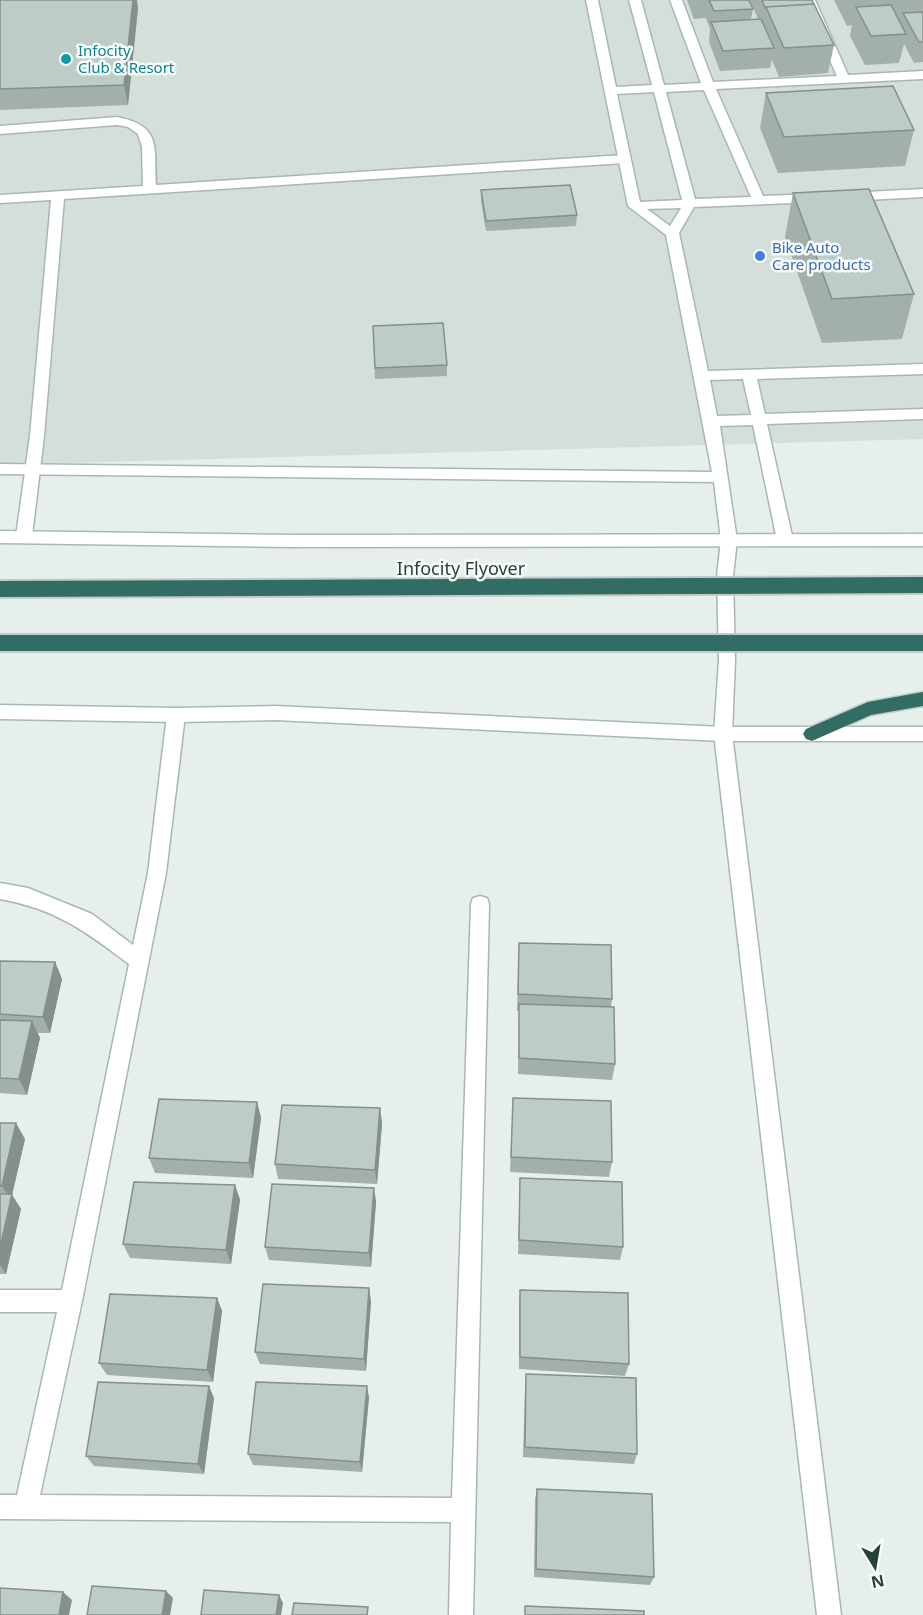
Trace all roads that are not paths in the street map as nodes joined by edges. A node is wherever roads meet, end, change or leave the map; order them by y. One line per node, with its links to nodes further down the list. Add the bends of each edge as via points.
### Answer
1 (592, 0): 9 (street)
2 (635, 0): 8 (street)
3 (676, 0): 7 (street)
4 (809, 0): 6 (street)
5 (923, 75): 6 (street)
6 (844, 79): 7 (street)
7 (708, 85): 8 (street); 16 (street)
8 (659, 88): 9 (street); 17 (street)
9 (610, 91): 11 (street)
10 (0, 130): 12 (street, via 117,121 132,124 144,132)
11 (624, 159): 12 (street); 18 (street)
12 (150, 190): 14 (street)
13 (923, 193): 16 (street)
14 (58, 196): 15 (street); 27 (street)
15 (0, 199)
16 (759, 201): 17 (street)
17 (690, 204): 18 (street); 19 (street)
18 (634, 206): 19 (street)
19 (672, 233): 22 (street)
20 (923, 369): 21 (street)
21 (749, 374): 22 (street); 24 (street)
22 (702, 376): 25 (street)
23 (923, 414): 24 (street)
24 (759, 420): 25 (street); 32 (street)
25 (711, 421): 28 (street)
26 (0, 469): 27 (street)
27 (34, 469): 28 (street); 29 (street)
28 (721, 477): 31 (street)
29 (24, 536): 30 (street); 31 (street, via 293,541)
30 (0, 537)
31 (729, 540): 32 (street); 41 (street)
32 (785, 540): 33 (street)
33 (923, 540)
34 (923, 585): 35 (highway, Infocity Flyover, bridge)
35 (0, 589)
36 (0, 643): 37 (highway, bridge)
37 (923, 643)
38 (921, 699): 42 (highway, via 868,709)
39 (0, 712): 40 (street)
40 (176, 715): 41 (street, via 275,712); 46 (street, via 157,873)
41 (723, 734): 42 (street); 53 (street)
42 (812, 734): 43 (street)
43 (923, 734)
44 (0, 891): 46 (street, via 28,896 85,920)
45 (480, 904): 51 (street)
46 (139, 961): 48 (street)
47 (0, 1301): 48 (street)
48 (71, 1301): 50 (street)
49 (0, 1507): 50 (street)
50 (26, 1507): 51 (street)
51 (463, 1510): 52 (street)
52 (461, 1615)
53 (829, 1615)

